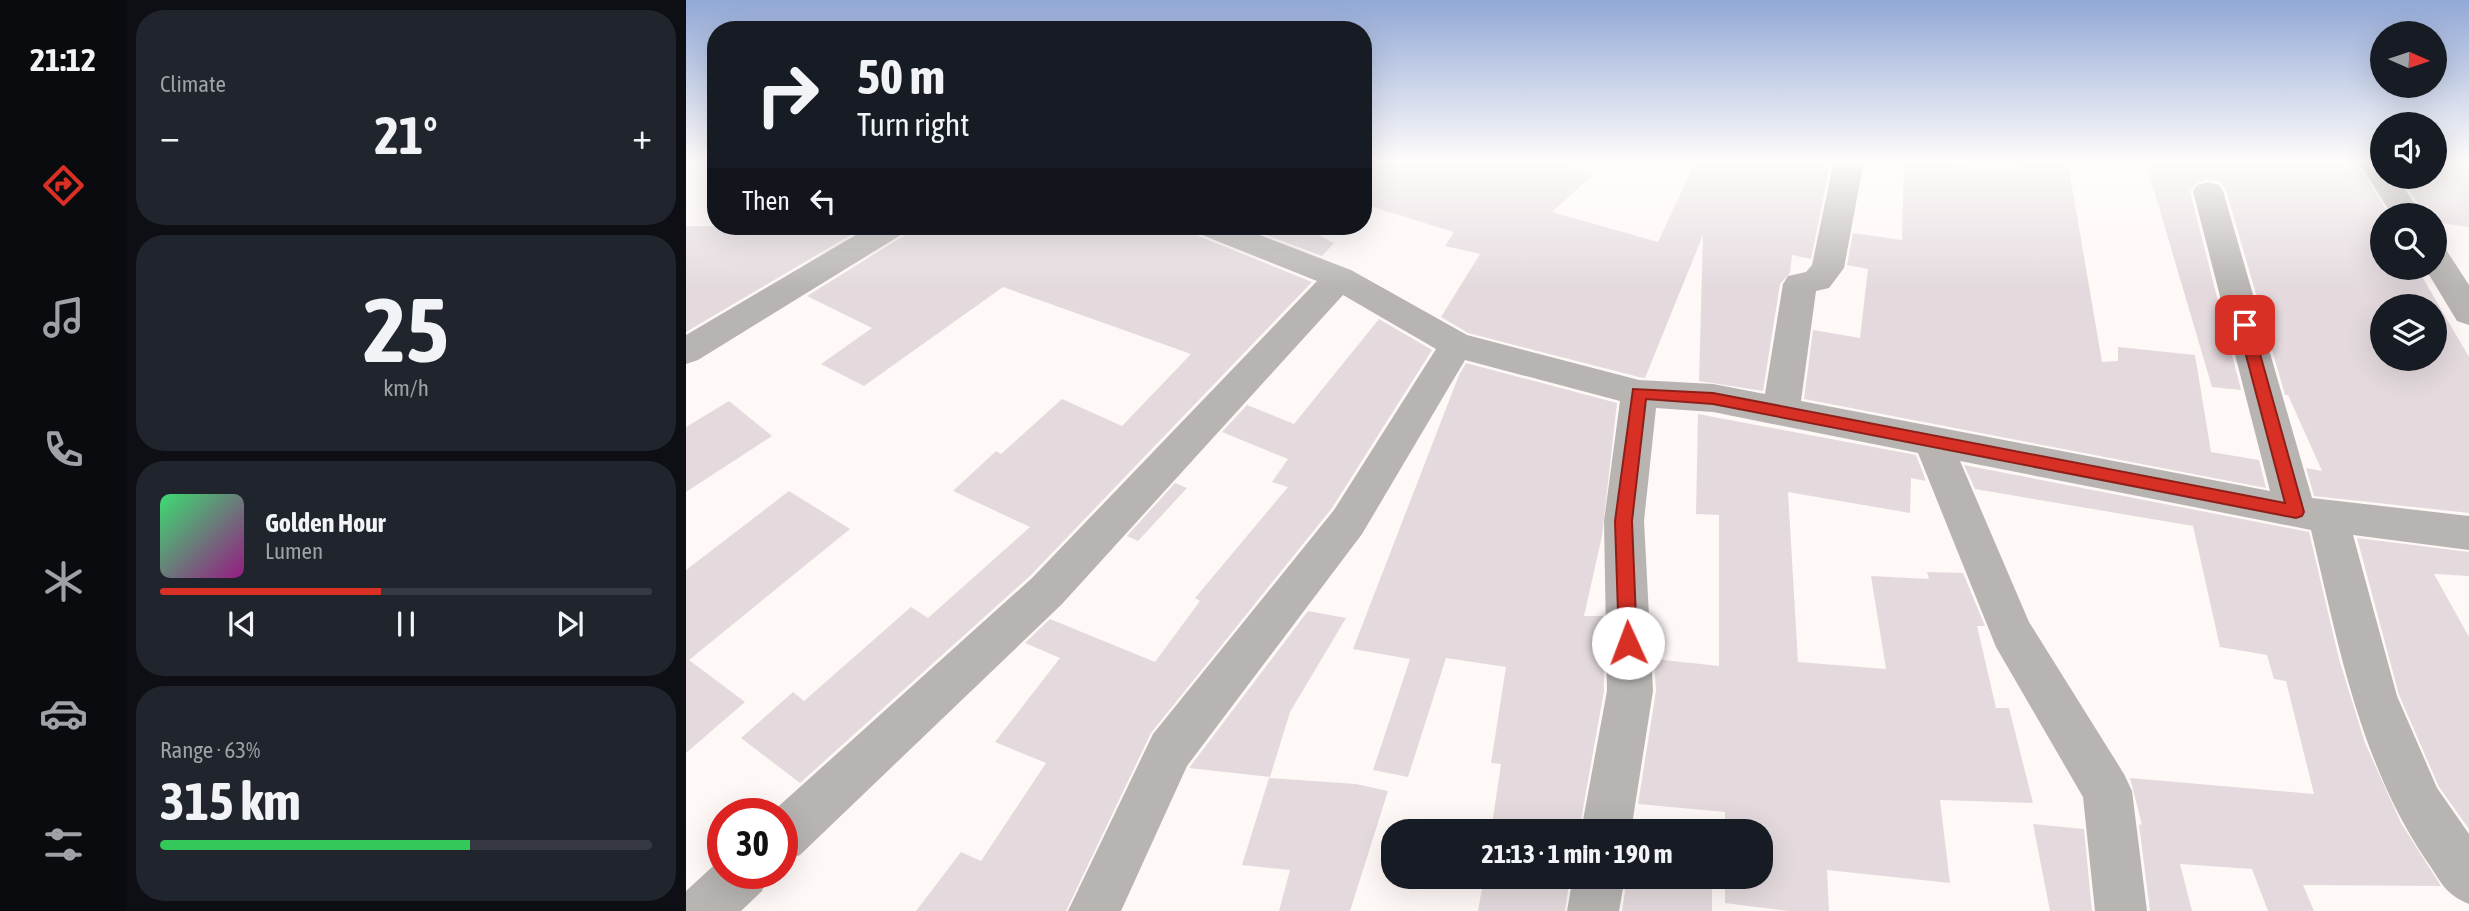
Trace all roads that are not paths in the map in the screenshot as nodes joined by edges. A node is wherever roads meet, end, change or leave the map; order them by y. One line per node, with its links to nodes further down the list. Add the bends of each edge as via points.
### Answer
1 (1841, 203): 13 (street, via 1828,268 1817,280 1800,284)
2 (2212, 203): 15 (street)
3 (878, 235): 11 (street)
4 (1234, 235): 8 (street)
5 (2447, 250): 6 (street)
6 (2469, 251)
7 (2447, 277): 9 (street)
8 (1339, 278): 10 (street); 18 (street, via 1046,591)
9 (2469, 313)
10 (1456, 345): 12 (street); 23 (street, via 1348,522 1170,750)
11 (686, 351)
12 (1639, 393): 13 (street, via 1713,398); 17 (street, via 1623,521 1630,691)
13 (1781, 411): 14 (street)
14 (1933, 442): 15 (street); 25 (street, via 2012,633 2107,791)
15 (2311, 513): 16 (street); 19 (street, via 2374,696 2419,806)
16 (2469, 533)
17 (1608, 819)
18 (798, 822)
19 (2469, 878)
20 (727, 889): 22 (street)
21 (1597, 889): 24 (street)
22 (703, 911)
23 (1094, 911)
24 (1593, 911)
25 (2121, 911)

